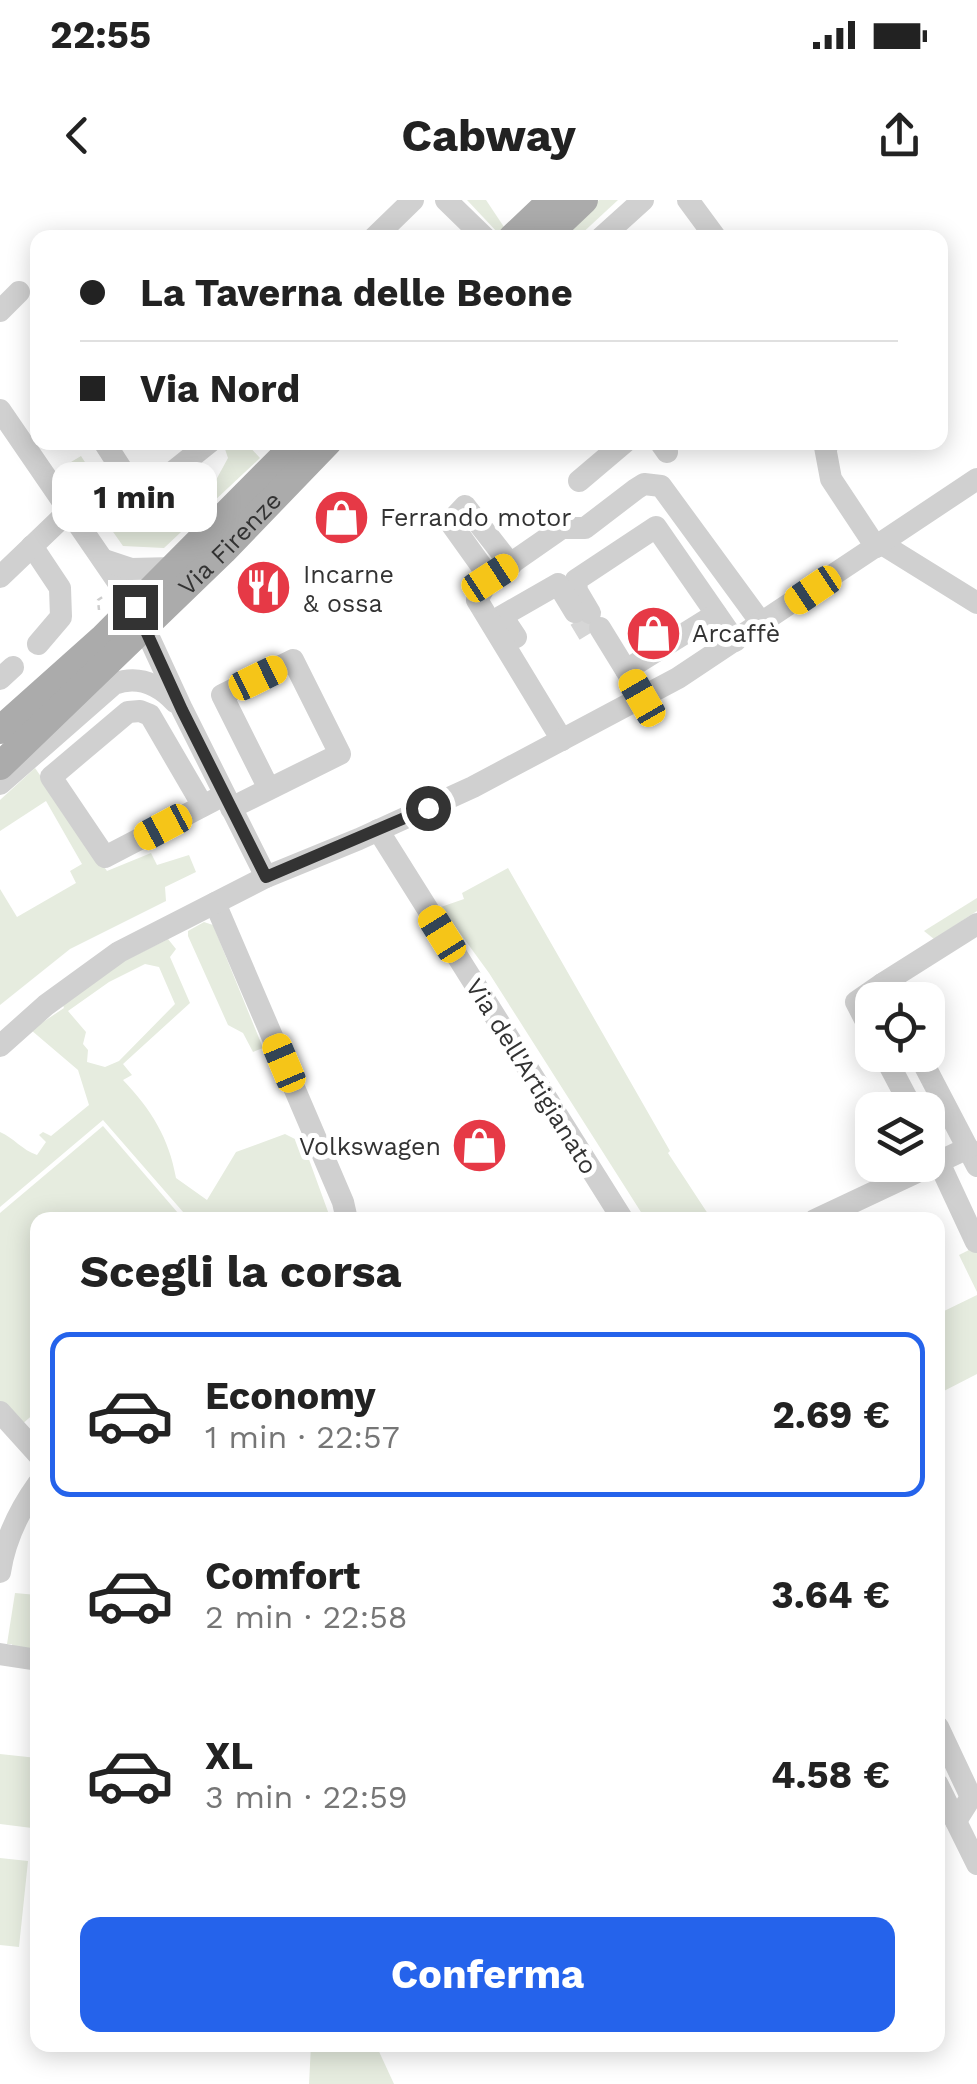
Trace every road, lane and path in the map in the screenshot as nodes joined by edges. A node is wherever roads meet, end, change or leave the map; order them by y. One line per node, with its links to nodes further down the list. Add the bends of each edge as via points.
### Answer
1 (413, 200): 7 (street)
2 (446, 200): 8 (street)
3 (552, 200): 9 (main road)
4 (584, 200): 10 (main road)
5 (643, 200): 11 (street)
6 (688, 200): 12 (street)
7 (382, 230)
8 (477, 230)
9 (520, 230)
10 (552, 230)
11 (609, 230)
12 (710, 230)
13 (19, 292): 14 (street)
14 (0, 311)
15 (0, 410): 16 (street)
16 (28, 430)
17 (39, 450): 26 (street)
18 (109, 450): 19 (street, via 140,498)
19 (200, 450)
20 (290, 450): 31 (main road, Via Firenze)
21 (319, 450): 36 (main road, Via Firenze)
22 (616, 450): 25 (street)
23 (826, 450): 27 (street, via 831,478)
24 (977, 479): 27 (street)
25 (579, 481)
26 (71, 509): 28 (street); 29 (street)
27 (879, 545): 34 (street); 38 (street)
28 (32, 546): 32 (street); 39 (street, via 60,588 61,617 42,640 71,647)
29 (104, 560): 31 (street); 36 (street)
30 (511, 564): 33 (street); 33 (street, via 465,506 450,522); 38 (street, via 562,528 585,528 636,489 654,484)
31 (174, 568): 36 (main road, Via Firenze)
32 (0, 577)
33 (490, 578): 46 (street, via 477,600)
34 (977, 603)
35 (716, 614): 37 (street, via 656,527 576,580); 40 (street); 42 (street)
36 (140, 616): 39 (main road, Via Firenze); 44 (street); 47 (main road, Via Firenze)
37 (590, 624): 41 (street, via 558,584 502,616); 42 (street); 43 (street)
38 (762, 624): 40 (street)
39 (100, 641): 45 (main road, Via Firenze)
40 (735, 642): 43 (street)
41 (532, 662)
42 (626, 670): 43 (street)
43 (636, 700): 46 (street)
44 (182, 710): 48 (street, via 144,682 114,684); 50 (street)
45 (0, 729)
46 (562, 740): 51 (street)
47 (0, 766)
48 (0, 784)
49 (269, 789): 49 (street, via 340,754 293,660 222,696); 50 (street)
50 (217, 803): 50 (street, via 105,857 51,776 128,712 140,711); 52 (street)
51 (378, 830): 52 (street); 63 (street, Via dell'Artigianato)
52 (266, 877): 53 (street)
53 (215, 904): 56 (street, via 119,952); 62 (street)
54 (977, 924): 55 (street)
55 (899, 982)
56 (0, 1046)
57 (928, 1072): 58 (street)
58 (972, 1157): 59 (street)
59 (945, 1161)
60 (945, 1173): 65 (street)
61 (897, 1182): 64 (street)
62 (345, 1212)
63 (619, 1212)
64 (833, 1212)
65 (976, 1242)
66 (5, 1427): 67 (street)
67 (30, 1447)
68 (30, 1495): 69 (street)
69 (0, 1572)
70 (0, 1654): 71 (street)
71 (30, 1659)
72 (945, 1743): 73 (street, via 971,1797)
73 (945, 1802)
74 (945, 1804): 75 (street)
75 (977, 1864)

